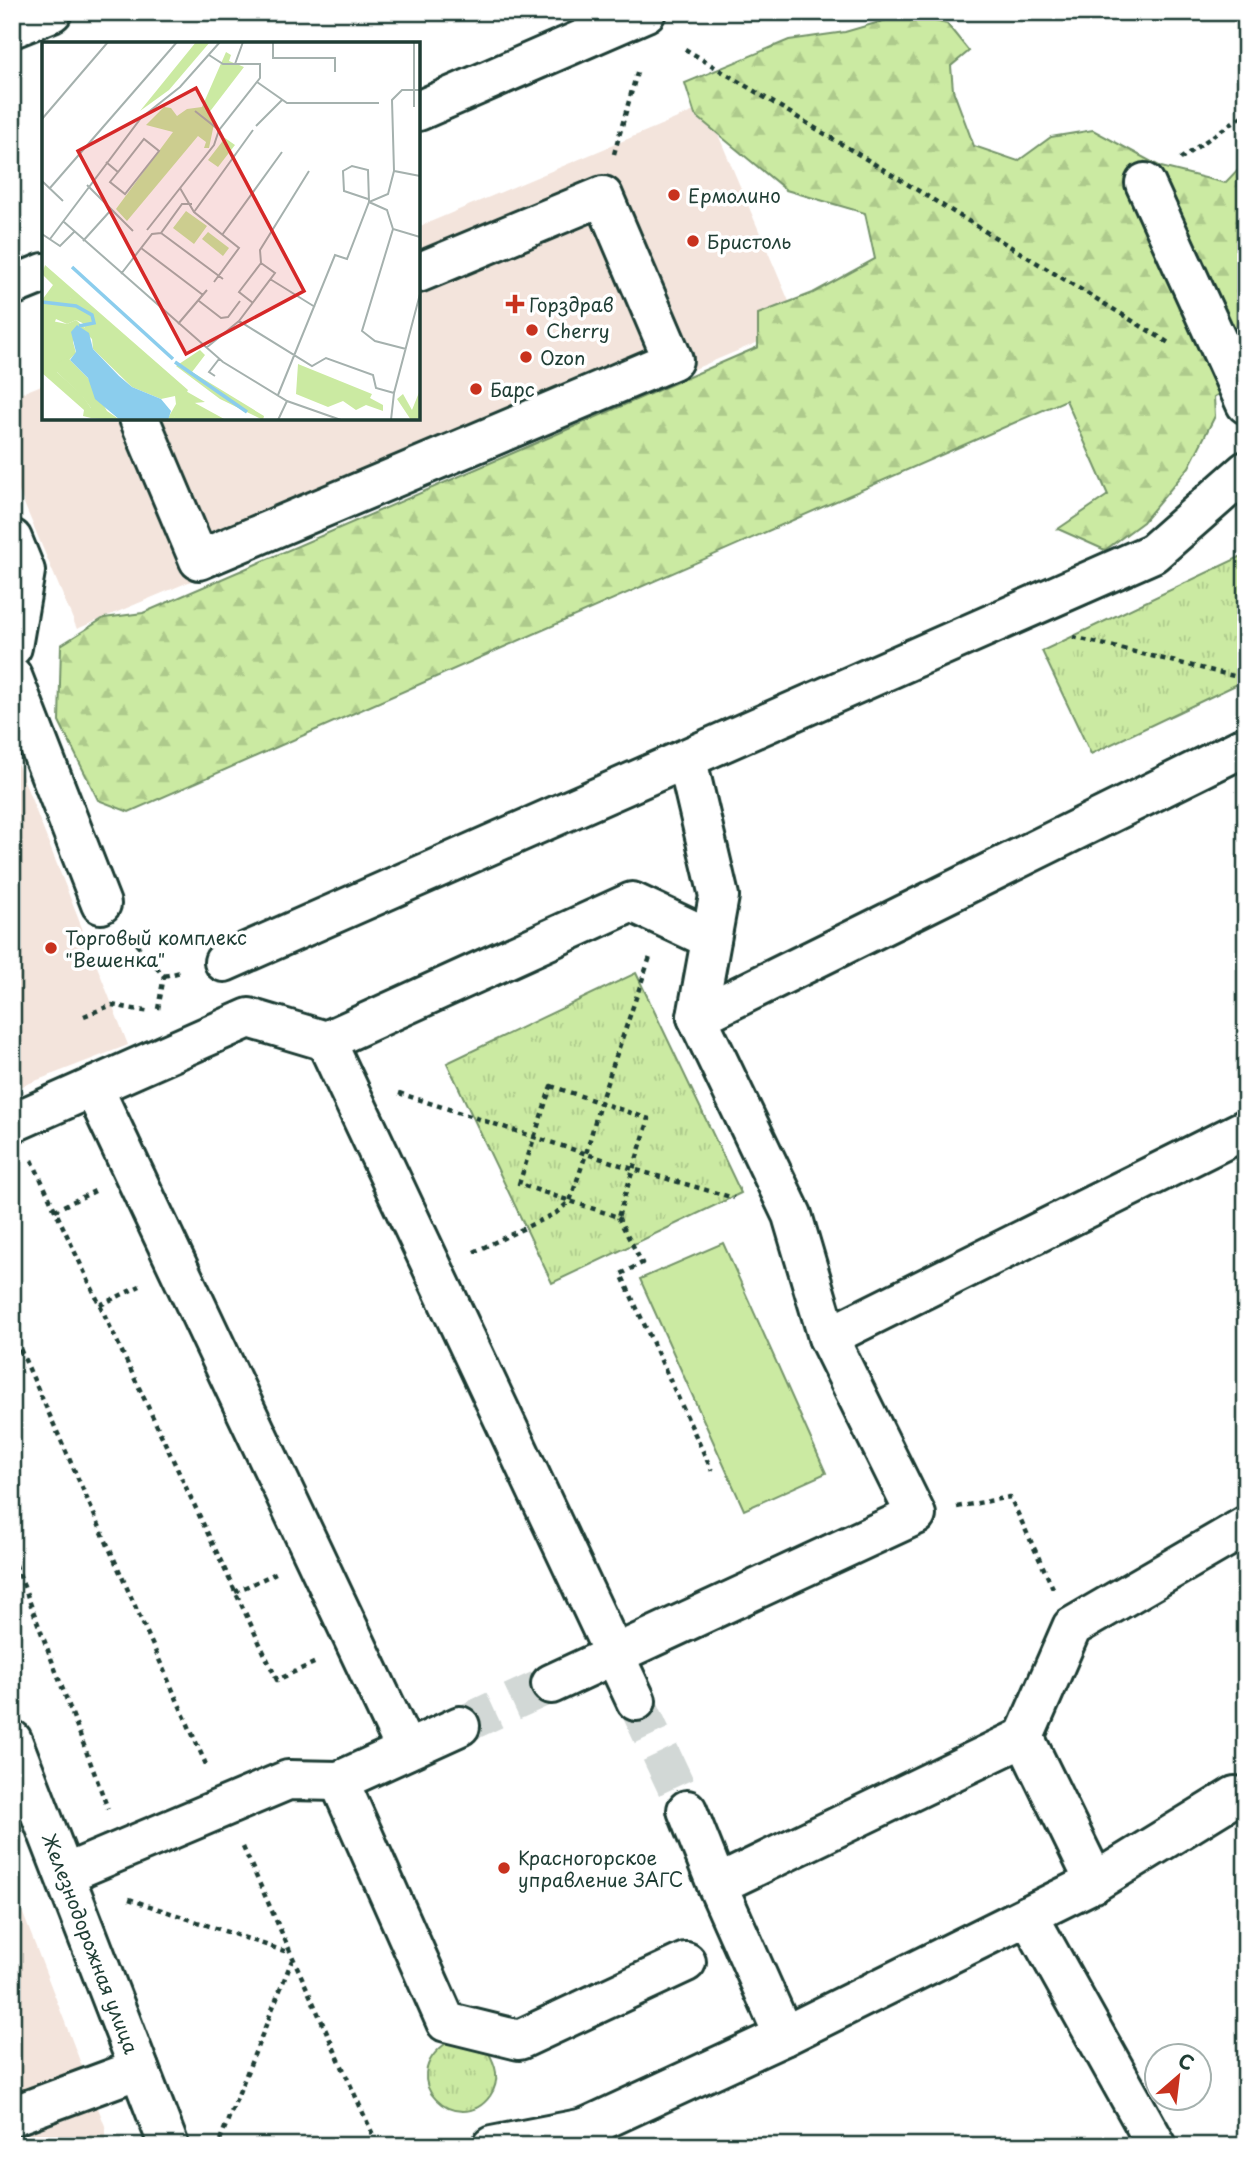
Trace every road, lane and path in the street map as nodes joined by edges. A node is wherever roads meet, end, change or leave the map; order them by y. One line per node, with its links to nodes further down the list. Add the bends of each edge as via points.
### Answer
1 (52, 12): 3 (street)
2 (646, 12): 6 (street)
3 (12, 27)
4 (685, 49): 13 (path)
5 (638, 69): 9 (path)
6 (420, 110)
7 (1246, 113): 8 (path)
8 (1145, 183): 14 (street)
9 (603, 196): 10 (street); 15 (street, via 673,360 199,560)
10 (420, 272)
11 (42, 273): 12 (street)
12 (12, 286)
13 (1179, 349)
14 (1246, 404)
15 (140, 420)
16 (1246, 471): 18 (street, via 1153,553)
17 (12, 539): 19 (street, via 25,571)
18 (1029, 608): 21 (path, via 1042,630); 23 (street)
19 (13, 637)
20 (12, 676): 24 (street)
21 (1246, 679)
22 (1246, 746): 31 (street)
23 (687, 760): 26 (street, via 719,897); 27 (street)
24 (101, 904): 28 (path)
25 (664, 916): 26 (street); 32 (street, via 632,902); 34 (path)
26 (711, 939): 31 (street)
27 (224, 962)
28 (164, 976)
29 (157, 1013): 30 (path, via 112,1005)
30 (84, 1016)
31 (697, 1017): 43 (street)
32 (334, 1058): 33 (street, via 249,1018); 37 (path); 45 (street)
33 (93, 1087): 35 (street); 40 (street)
34 (600, 1103): 37 (path, via 551,1086); 38 (path); 39 (path, via 649,1119)
35 (14, 1123): 42 (path)
36 (1246, 1129): 47 (street)
37 (535, 1137): 38 (path); 41 (path, via 519,1184)
38 (586, 1154): 39 (path); 41 (path)
39 (634, 1169): 43 (path); 44 (path)
40 (133, 1173): 42 (path); 53 (street)
41 (570, 1201): 44 (path); 45 (path, via 556,1213)
42 (55, 1210): 53 (path, via 277,1680)
43 (792, 1215): 47 (street)
44 (618, 1217): 48 (path, via 642,1263 621,1274)
45 (434, 1271): 54 (street)
46 (12, 1331): 63 (path)
47 (828, 1337): 49 (street)
48 (712, 1471)
49 (916, 1515): 52 (path, via 1010,1497); 54 (street)
50 (1246, 1526): 52 (street)
51 (12, 1555): 65 (path, via 109,1814)
52 (1072, 1627): 58 (street)
53 (355, 1644): 60 (street)
54 (614, 1654): 55 (street); 56 (street)
55 (551, 1684)
56 (636, 1701)
57 (460, 1726): 60 (street)
58 (1024, 1737): 67 (street); 68 (street)
59 (12, 1740): 66 (street, Железнодорожная улица)
60 (406, 1751): 61 (street)
61 (339, 1781): 63 (street, via 288,1780); 73 (street, via 446,2022 519,2040)
62 (1235, 1796): 67 (street)
63 (225, 1807): 65 (street); 71 (path)
64 (687, 1810): 68 (street)
65 (110, 1855): 66 (street)
66 (65, 1874): 75 (street, Железнодорожная улица)
67 (1095, 1882): 70 (street)
68 (717, 1885): 74 (street)
69 (129, 1899): 71 (path)
70 (1028, 1915): 74 (street); 82 (street)
71 (290, 1953): 72 (path)
72 (293, 1959): 78 (path); 80 (path)
73 (687, 1962)
74 (784, 2036): 77 (street)
75 (139, 2069): 76 (street); 79 (street, Железнодорожная улица)
76 (12, 2116)
77 (590, 2137): 81 (street)
78 (220, 2140)
79 (169, 2146)
80 (378, 2146)
81 (492, 2146)
82 (1157, 2146)

